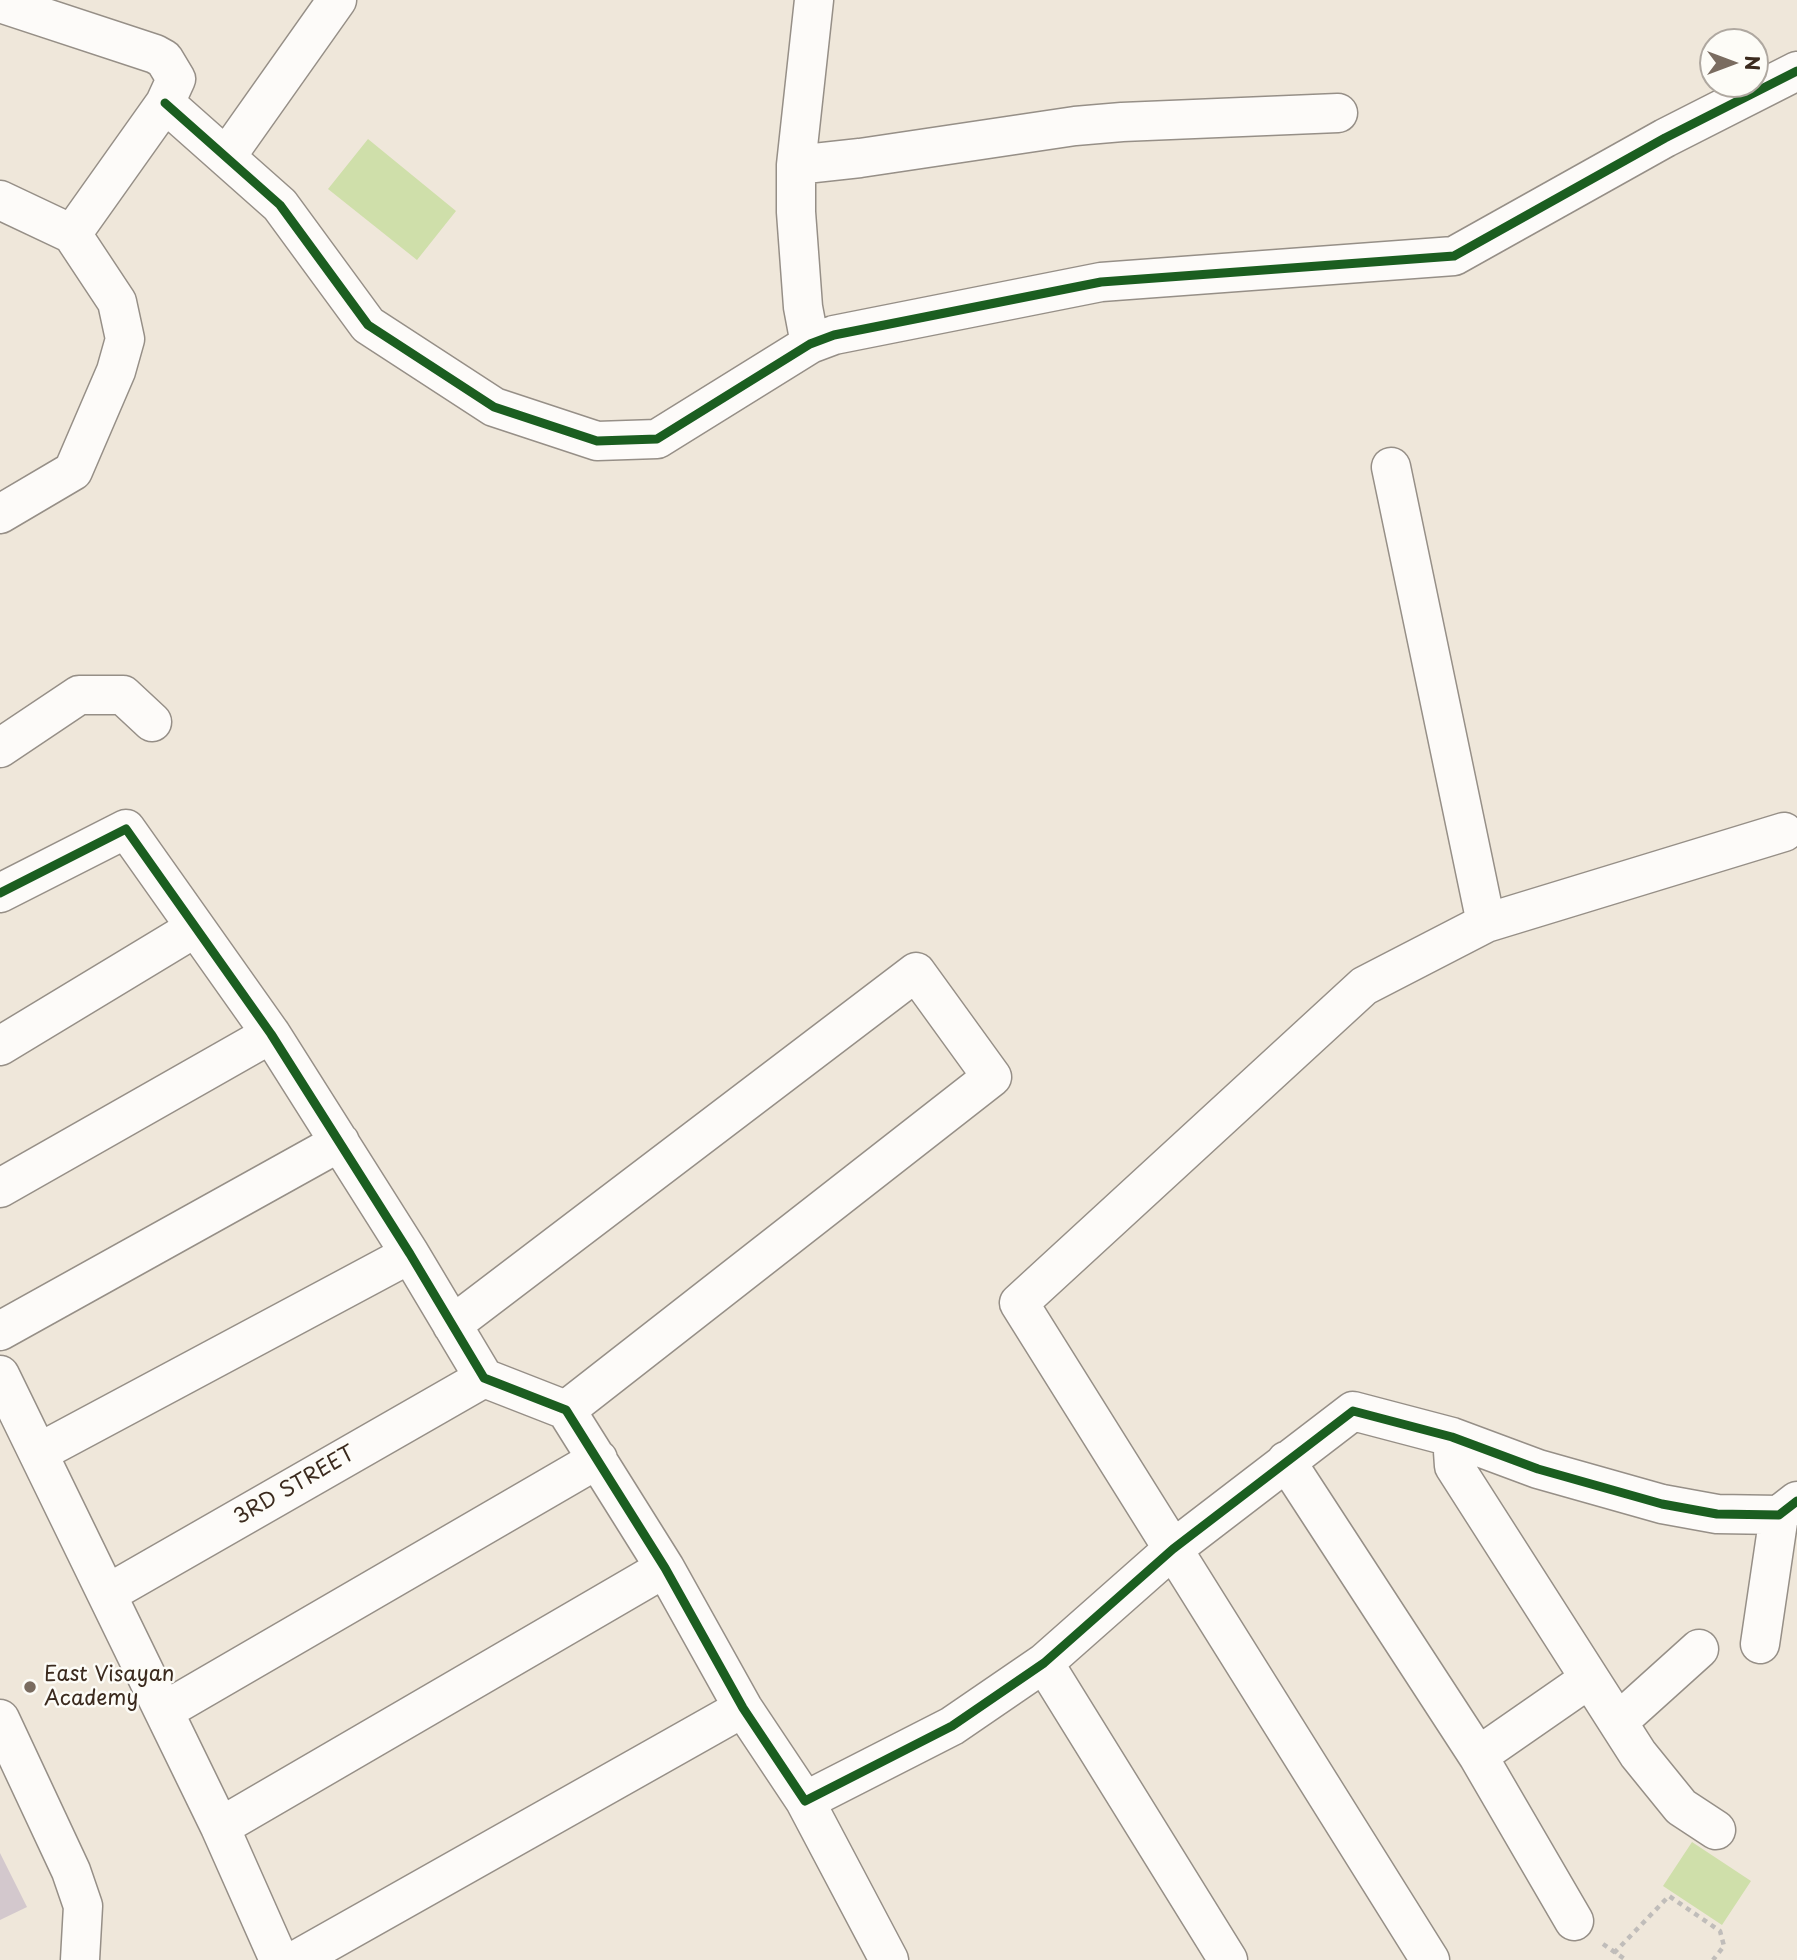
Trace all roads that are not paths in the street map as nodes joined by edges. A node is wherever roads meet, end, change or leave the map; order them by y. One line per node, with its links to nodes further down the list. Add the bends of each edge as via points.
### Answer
1 (337, 0): 7 (street)
2 (814, 0): 8 (street)
3 (0, 3): 5 (street, via 164,59 176,79)
4 (1797, 71): 11 (street, via 1665,138 1454,256 1101,282 834,335)
5 (166, 103): 7 (street); 10 (street)
6 (1338, 113): 8 (street, via 1100,124)
7 (226, 157): 11 (street, via 280,205 368,325 494,407 597,441 657,439)
8 (796, 165): 11 (street, via 803,307)
9 (0, 200): 10 (street)
10 (72, 234): 13 (street, via 117,302 125,339 73,471)
11 (810, 344)
12 (1391, 467): 18 (street)
13 (0, 514)
14 (152, 722): 15 (street, via 123,695 79,695)
15 (0, 748)
16 (1784, 832): 18 (street)
17 (0, 893): 19 (street, via 126,829)
18 (1486, 923): 35 (street, via 1364,986 1019,1303)
19 (195, 928): 20 (street); 21 (street)
20 (271, 1034): 22 (street); 23 (street)
21 (0, 1046)
22 (340, 1142): 24 (street); 26 (street)
23 (0, 1188)
24 (410, 1254): 25 (street); 31 (street)
25 (453, 1325): 28 (street); 29 (street, via 916,972 992,1077)
26 (0, 1331)
27 (0, 1375): 31 (street)
28 (484, 1378): 29 (street); 37 (street, 3RD STREET)
29 (566, 1410): 32 (street)
30 (1452, 1437): 33 (street, via 1353,1411); 34 (street, via 1538,1469 1662,1504 1717,1514); 41 (street, via 1454,1466)
31 (38, 1453): 37 (street)
32 (598, 1459): 36 (street); 43 (street)
33 (1286, 1461): 35 (street); 46 (street)
34 (1788, 1508): 38 (street)
35 (1173, 1549): 40 (street); 56 (street)
36 (665, 1569): 42 (street); 48 (street)
37 (107, 1594): 43 (street)
38 (1760, 1644)
39 (1699, 1649): 45 (street)
40 (1044, 1663): 47 (street, via 951,1726); 55 (street)
41 (1590, 1679): 45 (street); 46 (street)
42 (743, 1708): 47 (street); 53 (street)
43 (164, 1712): 48 (street)
44 (0, 1718): 51 (street, via 83,1906)
45 (1618, 1722): 49 (street, via 1681,1807)
46 (1478, 1756): 50 (street)
47 (805, 1801): 54 (street)
48 (220, 1827): 52 (street)
49 (1716, 1830)
50 (1574, 1922)
51 (80, 1960)
52 (279, 1960)
53 (296, 1960)
54 (889, 1960)
55 (1228, 1960)
56 (1430, 1960)

